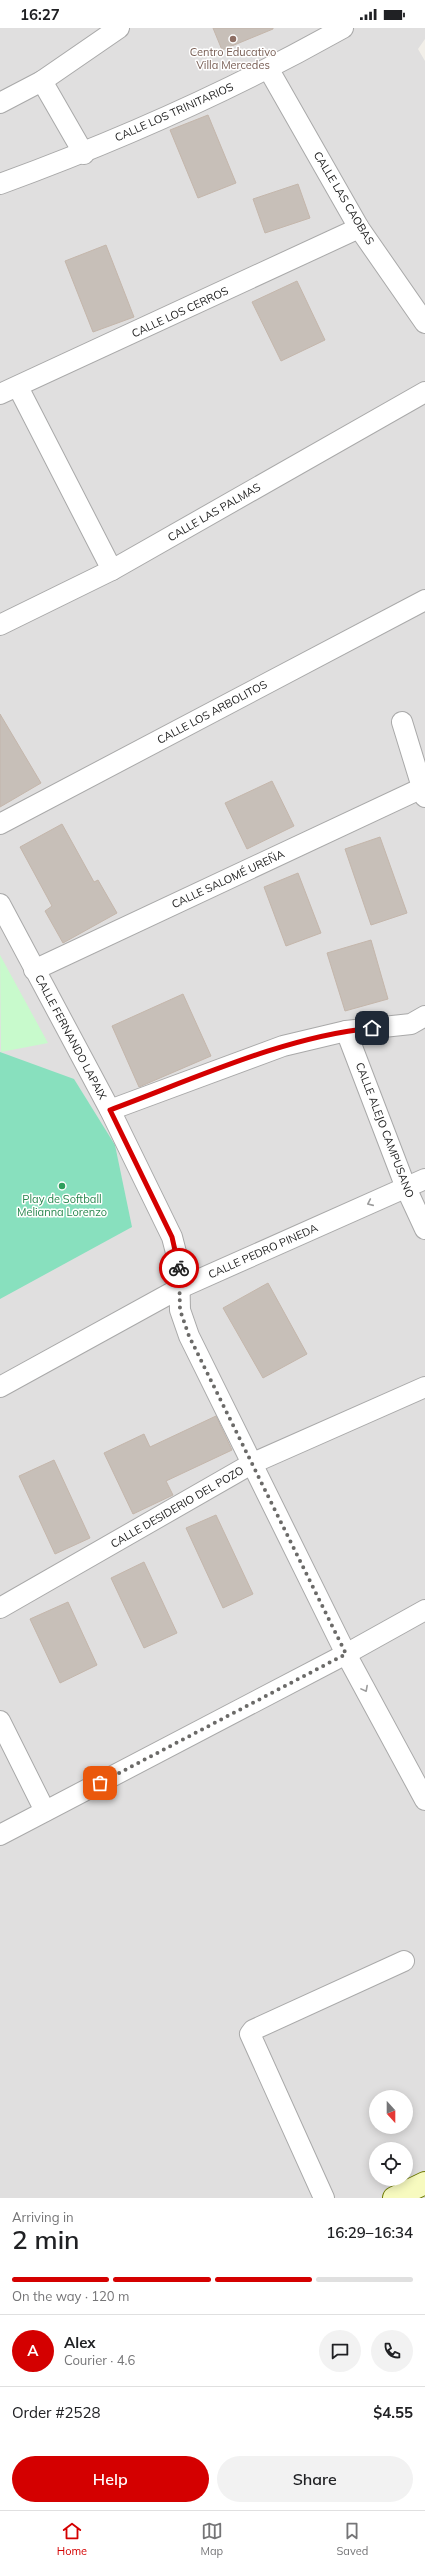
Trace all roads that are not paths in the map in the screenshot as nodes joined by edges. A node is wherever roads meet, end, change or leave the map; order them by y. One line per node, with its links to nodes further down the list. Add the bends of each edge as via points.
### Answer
1 (119, 28): 4 (street)
2 (343, 28): 3 (street, CALLE LOS TRINITARIOS)
3 (269, 70): 6 (street, CALLE LOS TRINITARIOS); 8 (street, CALLE LAS CAOBAS)
4 (42, 81): 5 (street); 6 (street)
5 (0, 104)
6 (84, 154): 7 (street, CALLE LOS TRINITARIOS)
7 (0, 184)
8 (359, 228): 9 (street, CALLE LAS CAOBAS); 10 (street, CALLE LOS CERROS)
9 (425, 323)
10 (9, 390): 12 (street)
11 (425, 392): 12 (street, CALLE LAS PALMAS)
12 (112, 570): 14 (street, CALLE LAS PALMAS)
13 (425, 600): 17 (street, CALLE LOS ARBOLITOS)
14 (0, 625)
15 (402, 722): 16 (street)
16 (423, 792): 19 (street, CALLE SALOMÉ UREÑA)
17 (0, 824)
18 (0, 904): 19 (street, CALLE FERNANDO LAPAIX)
19 (34, 970): 22 (street, CALLE FERNANDO LAPAIX)
20 (425, 1016): 21 (street, via 411,1024)
21 (346, 1031): 22 (street, via 283,1046); 24 (street, CALLE ALEJO CAMPUSANO)
22 (110, 1110): 26 (street, CALLE FERNANDO LAPAIX, via 172,1237 179,1264)
23 (425, 1179): 24 (street, CALLE PEDRO PINEDA)
24 (406, 1188): 25 (street, CALLE ALEJO CAMPUSANO); 26 (street, CALLE PEDRO PINEDA, one-way to 26)
25 (425, 1229)
26 (180, 1288): 28 (street, CALLE PEDRO PINEDA); 29 (street, CALLE FERNANDO LAPAIX, via 180,1310 189,1336)
27 (425, 1386): 29 (street, CALLE DESIDERIO DEL POZO)
28 (0, 1388)
29 (253, 1463): 30 (street, CALLE DESIDERIO DEL POZO); 32 (street, CALLE FERNANDO LAPAIX)
30 (0, 1608)
31 (425, 1610): 32 (street)
32 (346, 1654): 34 (street, CALLE FERNANDO LAPAIX, one-way to 34); 35 (street)
33 (0, 1721): 35 (street)
34 (425, 1800)
35 (46, 1811): 36 (street)
36 (0, 1835)
37 (404, 1961): 39 (street, via 253,2030 250,2034)
38 (425, 2183): 40 (main road)
39 (324, 2198)
40 (394, 2198)

